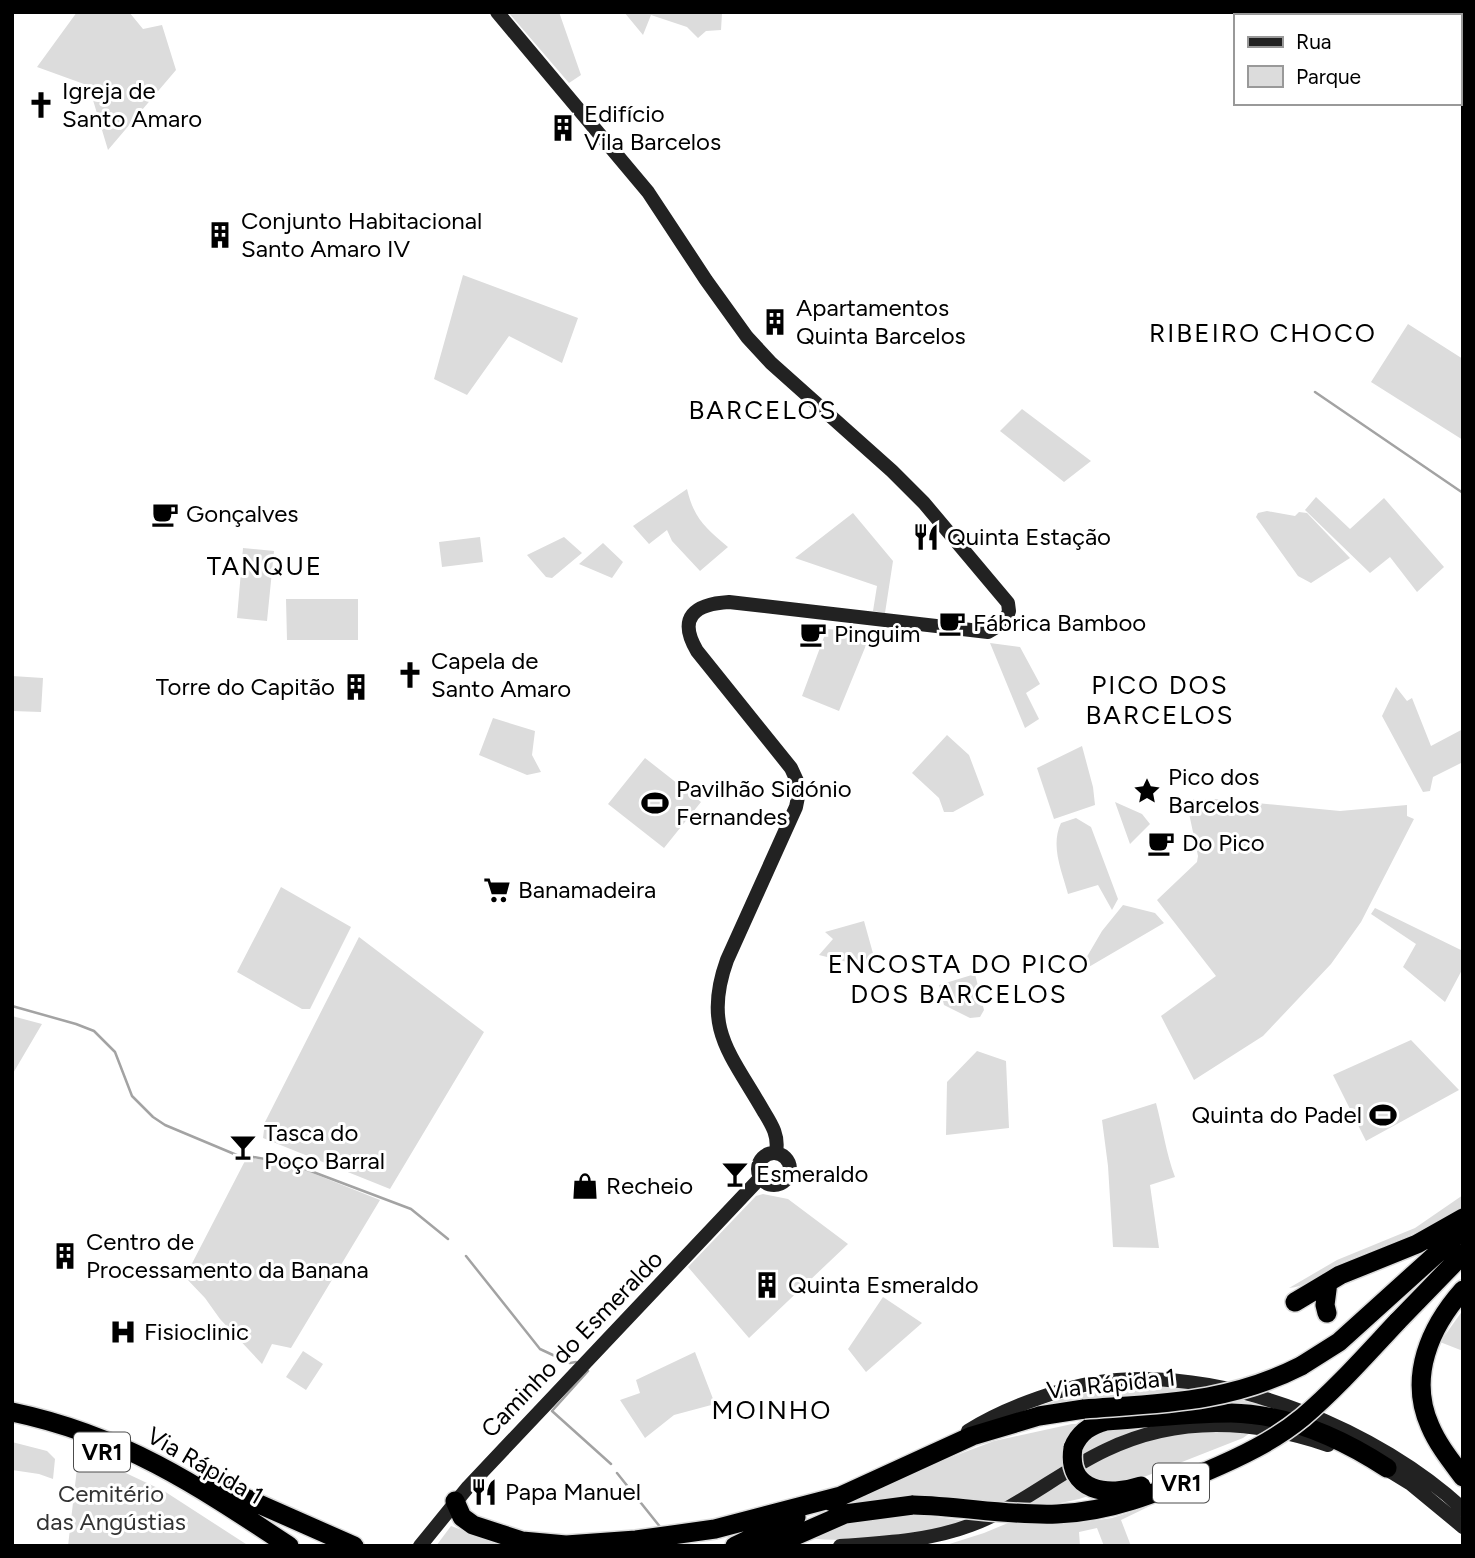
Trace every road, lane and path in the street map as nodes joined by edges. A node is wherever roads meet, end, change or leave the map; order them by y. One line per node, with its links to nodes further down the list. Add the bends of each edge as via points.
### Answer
1 (497, 12): 2 (main road, via 648,192 747,337 924,503 1008,604 1005,622 988,632 729,602 700,607 691,617 688,626 697,651 770,739 797,781 796,807 727,960 716,1011 724,1042 776,1132)
2 (776, 1152): 3 (main road, via 762,1158 758,1167); 3 (main road, via 788,1160 789,1176 776,1185)
3 (761, 1177): 22 (main road, Caminho do Esmeraldo)
4 (1463, 1217): 8 (highway, via 1426,1240)
5 (1463, 1230): 12 (highway, Via Rápida 1 / VR1)
6 (1463, 1241): 12 (highway)
7 (1463, 1254): 12 (highway, Via Rápida 1 / VR1)
8 (1328, 1282): 10 (highway); 11 (highway)
9 (1463, 1290): 18 (highway, via 1431,1337 1421,1379 1429,1425)
10 (1295, 1302)
11 (1327, 1313)
12 (1385, 1317): 15 (highway, Via Rápida 1 / VR1, bridge, via 1350,1332 1301,1366 1253,1387 1211,1398 1039,1416); 17 (highway, bridge, via 1324,1383 1284,1418 1241,1445 1135,1488 1107,1492 1081,1479 1073,1461 1073,1448 1082,1432 1097,1423 1231,1413 1254,1415 1321,1432); 31 (highway, Via Rápida 1 / VR1, bridge, via 1330,1392 1289,1427 1244,1455 1164,1490 1102,1509 1058,1514 913,1505 845,1514)
13 (12, 1412): 16 (highway, Via Rápida 1 / VR1)
14 (12, 1425): 26 (highway, Via Rápida 1 / VR1, via 73,1441 139,1468)
15 (939, 1450): 19 (main road, via 979,1424 1052,1393 1116,1380 1152,1379 1202,1384 1271,1401 1352,1434); 20 (highway, Via Rápida 1 / VR1)
16 (146, 1457): 27 (highway, Via Rápida 1 / VR1); 28 (highway)
17 (1387, 1468): 19 (main road); 32 (main road, via 1324,1443 1256,1426 1177,1427 1105,1451 973,1525 914,1540)
18 (1463, 1476)
19 (1416, 1480): 21 (main road)
20 (841, 1496): 25 (highway, via 715,1529); 30 (highway, Via Rápida 1 / VR1)
21 (1441, 1499): 23 (main road); 24 (main road)
22 (455, 1502): 25 (highway, via 469,1524 523,1541 560,1546); 29 (main road, Caminho do Esmeraldo)
23 (1463, 1509)
24 (1463, 1527)
25 (627, 1543)
26 (265, 1546)
27 (289, 1546)
28 (354, 1546)
29 (420, 1546)
30 (735, 1546)
31 (772, 1546)
32 (840, 1546)

